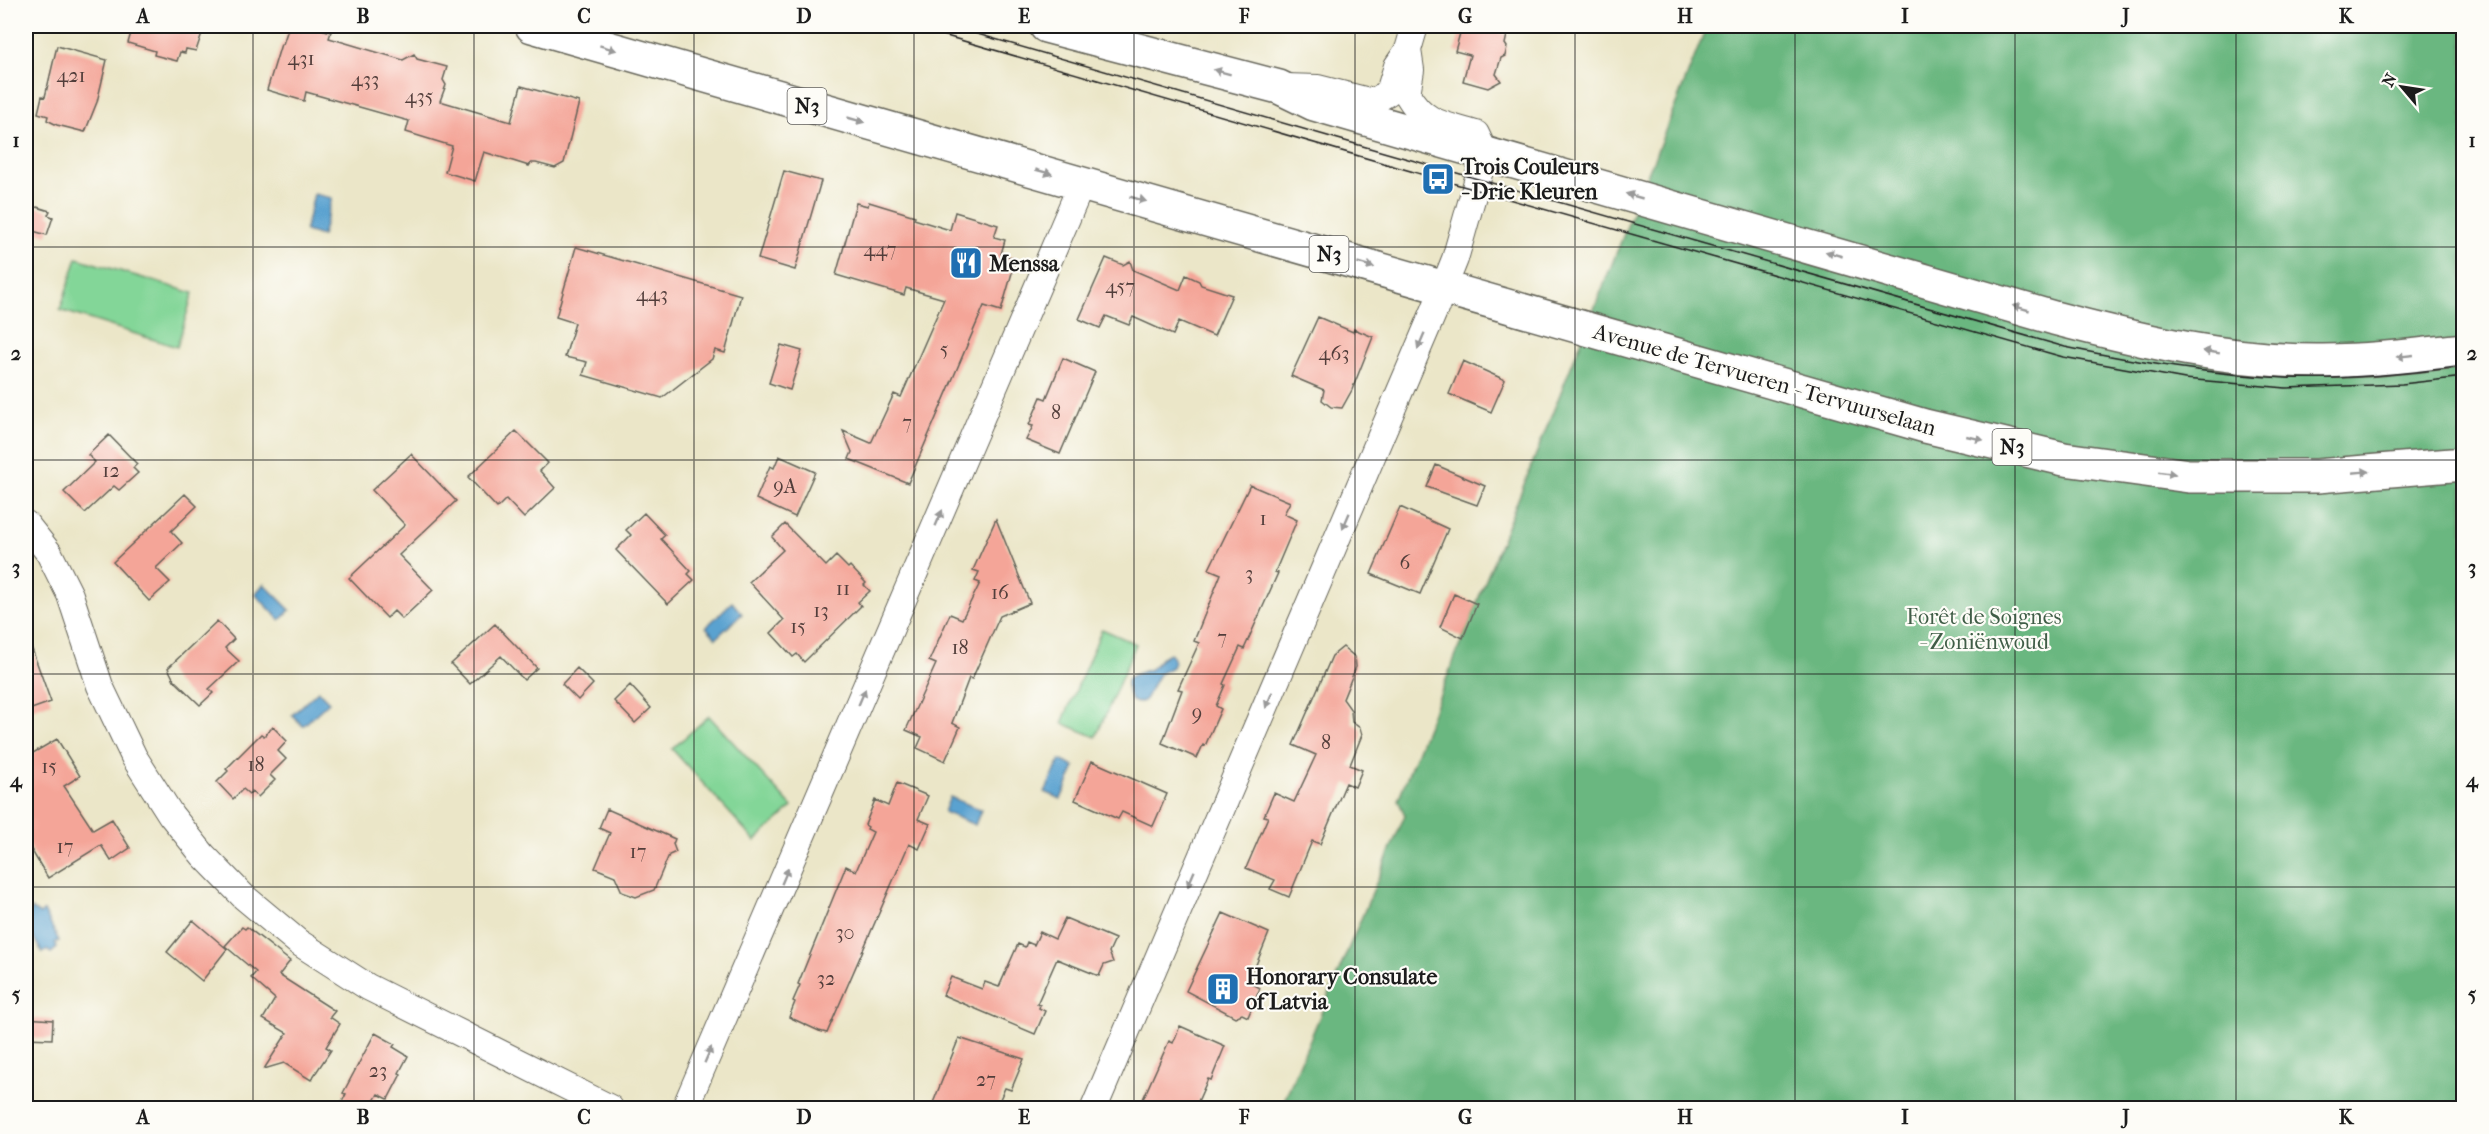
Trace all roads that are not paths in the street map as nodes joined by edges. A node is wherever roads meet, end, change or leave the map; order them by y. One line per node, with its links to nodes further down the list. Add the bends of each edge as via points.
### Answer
1 (532, 26): 7 (main road, N3, one-way to 7)
2 (1046, 26): 5 (main road, one-way to 2)
3 (1415, 26): 4 (street)
4 (1408, 50): 5 (street, via 1397,66 1389,92 1373,102 1318,88); 6 (street, via 1411,70 1407,94 1414,107 1428,120 1476,134)
5 (1279, 87): 6 (main road, via 1314,104)
6 (1485, 153): 8 (street); 9 (main road, one-way to 6, via 2322,361 2234,356 2142,341)
7 (1082, 183): 8 (main road, Avenue de Tervueren - Tervuurselaan / N3, one-way to 8); 13 (street, one-way to 7)
8 (1444, 287): 10 (main road, Avenue de Tervueren - Tervuurselaan / N3, one-way to 10, via 1925,426 2064,459 2189,476 2316,476); 14 (street, one-way to 14)
9 (2463, 350)
10 (2463, 464)
11 (26, 524): 12 (street, via 49,553 70,595 100,686 134,757 171,815 244,897 298,942 368,987)
12 (610, 1108)
13 (685, 1108)
14 (1094, 1108)

